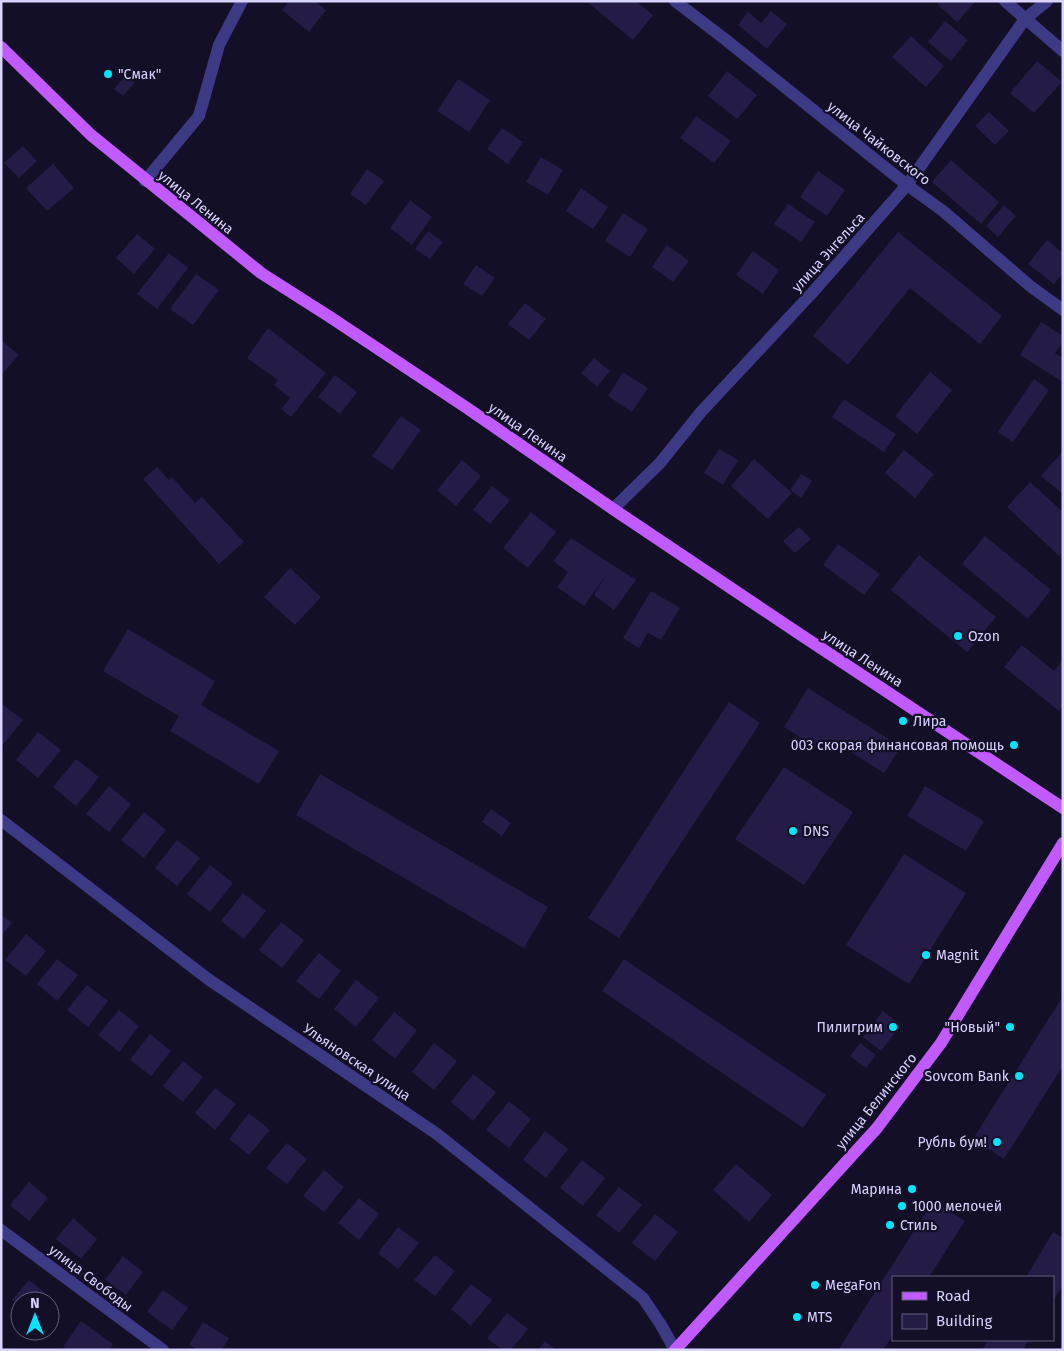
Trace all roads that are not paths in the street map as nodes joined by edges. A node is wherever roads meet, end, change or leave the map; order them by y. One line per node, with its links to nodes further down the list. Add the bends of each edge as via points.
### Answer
1 (242, 1): 8 (street, via 219,45 198,116)
2 (675, 1): 9 (street, улица Чайковского)
3 (1005, 1): 5 (street)
4 (1047, 1): 5 (street, улица Энгельса)
5 (1025, 19): 7 (street); 9 (street, улица Энгельса)
6 (1, 47): 8 (main road, улица Ленина)
7 (1063, 51)
8 (145, 181): 11 (main road, улица Ленина, via 261,273 467,408)
9 (907, 185): 10 (street, улица Чайковского); 11 (street, улица Энгельса, via 701,412 660,463)
10 (1063, 310)
11 (613, 509): 12 (main road, улица Ленина)
12 (1063, 808)
13 (1, 820): 17 (street, Ульяновская улица, via 208,979 437,1134 643,1298)
14 (1063, 843): 17 (main road, улица Белинского, via 941,1043 877,1128)
15 (1, 1230): 16 (street, улица Свободы)
16 (163, 1350)
17 (675, 1350)

